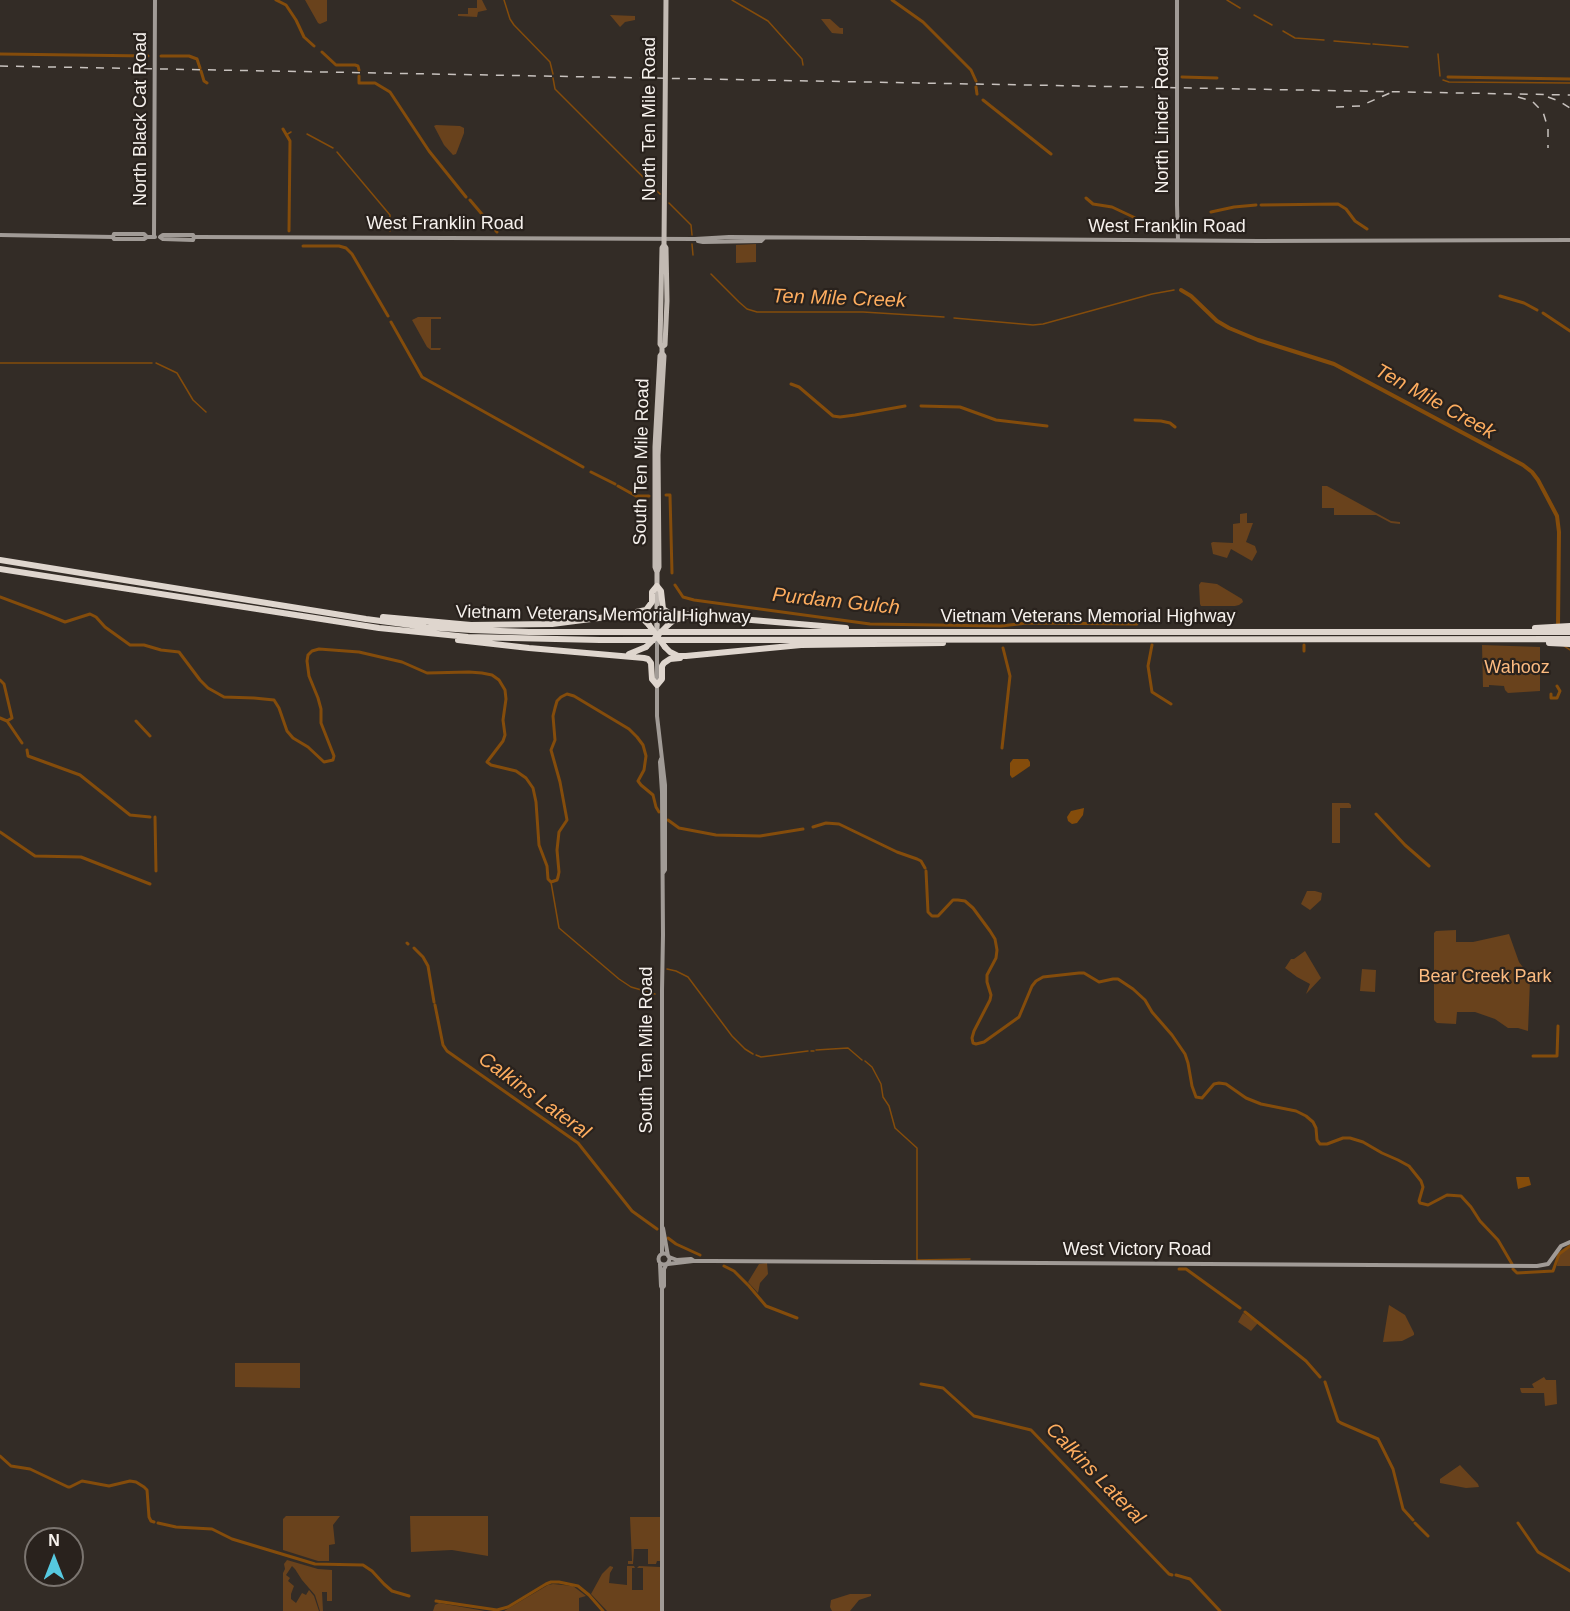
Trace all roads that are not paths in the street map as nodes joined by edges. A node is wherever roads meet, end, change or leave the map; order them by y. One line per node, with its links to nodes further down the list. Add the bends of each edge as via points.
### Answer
1 (155, 0): 5 (main road, North Black Cat Road)
2 (666, 0): 12 (main road, North Ten Mile Road)
3 (1177, 0): 9 (main road, North Linder Road)
4 (0, 235): 5 (main road, West Franklin Road)
5 (157, 237): 12 (main road, West Franklin Road)
6 (755, 237): 7 (main road, West Franklin Road); 8 (main road, West Franklin Road); 11 (main road)
7 (764, 238): 9 (main road, West Franklin Road); 11 (main road, West Franklin Road)
8 (695, 239): 11 (main road, West Franklin Road); 12 (main road, West Franklin Road)
9 (1178, 240): 10 (main road, West Franklin Road)
10 (1570, 240)
11 (733, 241)
12 (664, 242): 15 (main road, South Ten Mile Road)
13 (0, 560): 16 (highway, Vietnam Veterans Memorial Highway)
14 (0, 569): 24 (highway, Vietnam Veterans Memorial Highway)
15 (657, 586): 17 (highway, via 646,610); 18 (highway, via 666,612); 19 (main road, South Ten Mile Road)
16 (265, 603): 17 (highway, via 471,625 552,624); 21 (highway, Vietnam Veterans Memorial Highway, via 471,630)
17 (622, 615): 19 (highway, via 636,616)
18 (697, 616): 21 (highway); 25 (highway, bridge, via 682,617)
19 (653, 625): 25 (highway, bridge)
20 (1570, 626): 22 (highway)
21 (867, 632): 22 (highway, Vietnam Veterans Memorial Highway)
22 (1493, 632): 23 (highway, Vietnam Veterans Memorial Highway)
23 (1570, 632)
24 (431, 634): 26 (highway, Vietnam Veterans Memorial Highway, via 600,640); 30 (highway, via 491,644)
25 (657, 634): 30 (highway, bridge, via 646,647); 31 (highway, bridge, via 670,652); 32 (main road, South Ten Mile Road, bridge)
26 (1041, 639): 27 (highway, Vietnam Veterans Memorial Highway); 31 (highway, via 801,645)
27 (1479, 639): 28 (highway, Vietnam Veterans Memorial Highway); 29 (highway)
28 (1570, 639)
29 (1570, 644)
30 (616, 655): 32 (highway, via 648,659)
31 (694, 656): 32 (highway, via 666,660)
32 (657, 688): 33 (main road, South Ten Mile Road, via 665,779)
33 (662, 1227): 35 (main road, South Ten Mile Road); 36 (main road, South Ten Mile Road)
34 (1570, 1242): 37 (main road, West Victory Road, via 1561,1246 1548,1263 1537,1266)
35 (662, 1254): 36 (main road, West Victory Road); 38 (main road, South Ten Mile Road, via 658,1258)
36 (669, 1257): 37 (main road, West Victory Road); 39 (main road)
37 (694, 1261): 39 (main road, West Victory Road)
38 (660, 1264): 39 (main road, West Victory Road); 40 (main road)
39 (667, 1264): 40 (main road)
40 (662, 1288): 41 (main road)
41 (662, 1611)

